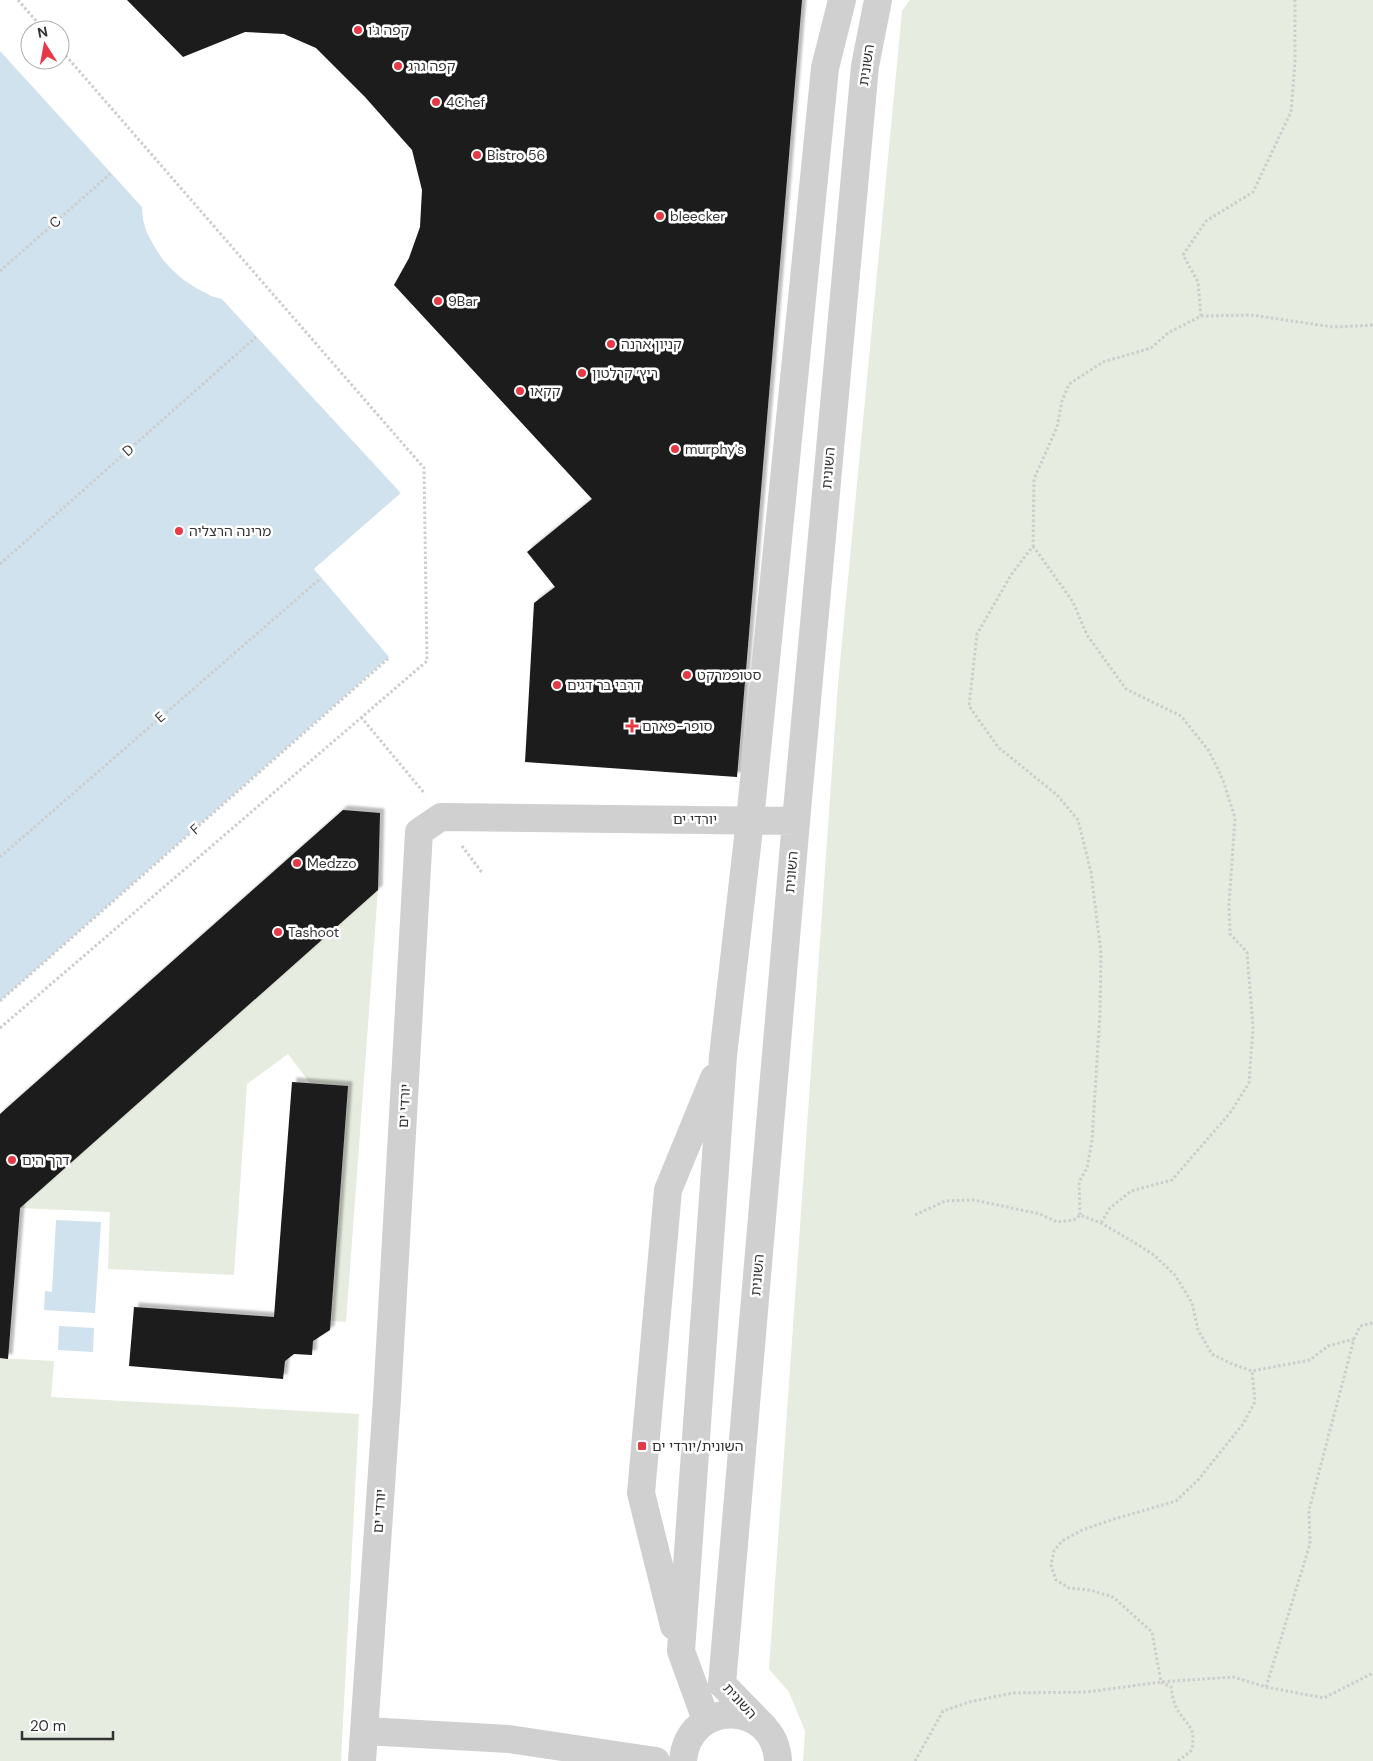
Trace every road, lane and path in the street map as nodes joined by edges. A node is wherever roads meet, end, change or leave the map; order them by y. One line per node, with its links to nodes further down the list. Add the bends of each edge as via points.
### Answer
1 (18, 0): 5 (path)
2 (842, 0): 16 (street, via 825,68)
3 (878, 0): 17 (street, השונית, via 865,66)
4 (1295, 0): 9 (path, via 1291,112 1253,192 1206,221 1184,255 1198,282)
5 (35, 20)
6 (70, 61): 20 (path, via 424,468 427,661)
7 (110, 174): 8 (path, C)
8 (0, 271)
9 (1201, 316): 10 (path, via 1251,315 1333,327); 12 (path, via 1168,333 1151,348 1104,362 1069,384 1057,427 1034,479)
10 (1373, 325)
11 (256, 337): 13 (path, D)
12 (1033, 546): 23 (path, via 1011,575 977,634 969,706 998,747 1057,796 1078,820 1091,872 1102,953 1092,1141 1087,1168 1079,1182); 24 (path, via 1073,602 1087,635 1126,689 1181,716 1209,751 1223,780 1234,818 1230,934 1248,952 1253,1027 1249,1083 1230,1113 1172,1180 1131,1191 1110,1208)
13 (0, 564)
14 (321, 578): 18 (path, E)
15 (390, 657): 19 (path, F)
16 (750, 820): 17 (street, יורדי ים); 21 (street); 34 (street, יורדי ים, via 441,817 419,832)
17 (796, 821): 33 (street, השונית, via 722,1684)
18 (0, 857)
19 (0, 1001)
20 (0, 1028)
21 (723, 1056): 28 (street); 28 (street, via 668,1190 642,1492)
22 (915, 1215): 23 (path, via 945,1201 974,1200 1040,1214 1057,1222 1074,1220)
23 (1080, 1215): 24 (path)
24 (1101, 1223): 27 (path, via 1154,1255 1175,1275 1192,1303 1198,1330 1212,1354)
25 (1373, 1324): 26 (path, via 1360,1326)
26 (1354, 1339): 27 (path, via 1328,1346 1310,1360); 31 (path, via 1309,1510 1310,1544)
27 (1252, 1371): 30 (path, via 1255,1402 1198,1480 1176,1501 1082,1530 1062,1541 1054,1551 1051,1565 1056,1580 1069,1588 1090,1590 1113,1598 1152,1632)
28 (680, 1651): 32 (street)
29 (1373, 1673): 31 (path, via 1324,1698)
30 (1161, 1682): 31 (path, via 1234,1677); 39 (path, via 1088,1692 1013,1693 969,1702 943,1711); 40 (path, via 1171,1687 1176,1707 1194,1735 1192,1750)
31 (1266, 1687)
32 (706, 1720): 33 (street, via 720,1714 736,1714 752,1718); 37 (street, via 688,1739)
33 (764, 1727): 38 (street, השונית, via 773,1739)
34 (364, 1731): 35 (street, יורדי ים); 36 (street, via 509,1739)
35 (362, 1761)
36 (656, 1761)
37 (683, 1761)
38 (778, 1761)
39 (914, 1761)
40 (1178, 1761)

